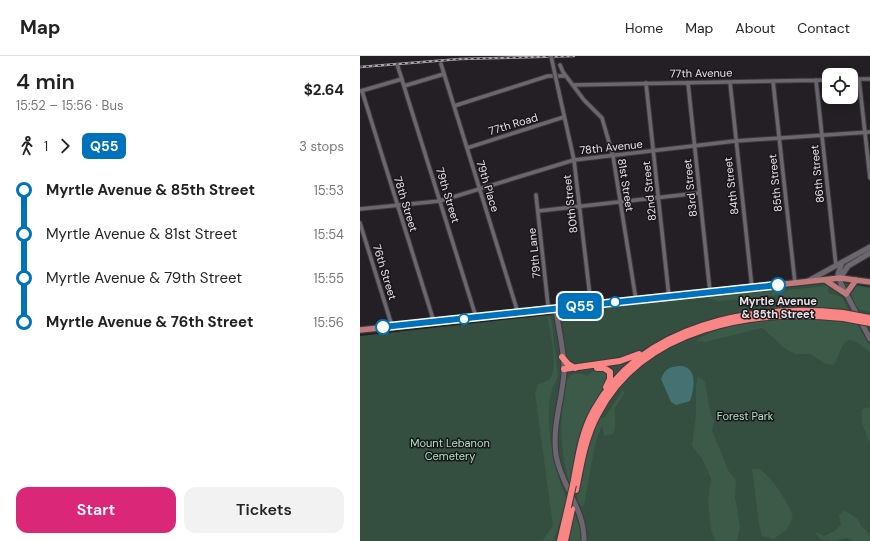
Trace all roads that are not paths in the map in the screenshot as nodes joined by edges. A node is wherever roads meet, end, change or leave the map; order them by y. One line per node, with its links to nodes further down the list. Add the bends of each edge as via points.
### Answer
1 (551, 56): 20 (street, 80th Street, bridge)
2 (441, 64): 5 (street, 79th Place)
3 (560, 65): 6 (street, 81st Street)
4 (398, 67): 7 (street, 79th Street)
5 (444, 74): 17 (street); 19 (street, 79th Place)
6 (566, 76): 16 (street, 81st Street); 19 (street, via 548,76)
7 (402, 78): 17 (street, 79th Street); 18 (street)
8 (859, 79): 9 (street); 21 (street)
9 (870, 79)
10 (816, 80): 11 (street, 77th Avenue); 12 (street, 77th Avenue); 23 (street, 86th Street)
11 (822, 80)
12 (773, 81): 13 (street, 77th Avenue); 24 (street, 85th Street)
13 (730, 82): 15 (street, 77th Avenue); 25 (street, 84th Street)
14 (646, 83): 15 (street, 77th Avenue); 16 (street, 77th Avenue); 28 (street, 82nd Street)
15 (688, 83): 26 (street, 83rd Street)
16 (573, 85): 29 (street, 81st Street, via 602,118)
17 (404, 86): 36 (street, 79th Street)
18 (361, 91): 38 (street, 78th Street)
19 (454, 106): 27 (street, 79th Place)
20 (564, 117): 27 (street, 77th Road); 30 (street, 80th Street)
21 (865, 132): 22 (street, 78th Avenue); 23 (street, 78th Avenue); 31 (street)
22 (870, 132)
23 (822, 136): 24 (street, 78th Avenue); 46 (street, 86th Street)
24 (779, 139): 25 (street, 78th Avenue); 52 (street, 85th Street)
25 (735, 141): 26 (street, 78th Avenue); 53 (street, 84th Street)
26 (695, 146): 28 (street, 78th Avenue); 33 (street, 83rd Street)
27 (467, 148): 32 (street, 79th Place)
28 (654, 152): 29 (street, 78th Avenue); 35 (street, 82nd Street)
29 (613, 156): 30 (street, 78th Avenue); 37 (street, 81st Street)
30 (574, 160): 32 (street, 78th Avenue); 39 (street, 80th Street)
31 (870, 178)
32 (479, 189): 36 (street, 78th Avenue); 60 (street, 79th Place)
33 (699, 193): 35 (street); 54 (street, 83rd Street)
34 (536, 195): 41 (street, 79th Lane)
35 (658, 198): 37 (street); 56 (street, 82nd Street)
36 (440, 201): 38 (street, 78th Avenue); 62 (street, 79th Street)
37 (620, 202): 39 (street); 57 (street, 81st Street)
38 (397, 205): 40 (street, 78th Avenue); 64 (street, 78th Street)
39 (580, 206): 41 (street); 58 (street, 80th Street)
40 (360, 209)
41 (538, 211): 59 (street, 79th Lane, via 548,305)
42 (360, 223): 66 (street, 76th Street)
43 (870, 247): 45 (street)
44 (870, 253): 47 (street, via 848,266)
45 (842, 263): 46 (street); 47 (street, via 838,274)
46 (836, 266): 50 (street)
47 (840, 278): 48 (main road); 49 (main road); 55 (street)
48 (825, 280): 50 (main road); 55 (main road)
49 (856, 280): 51 (main road); 55 (main road)
50 (807, 282): 52 (main road)
51 (870, 282)
52 (795, 283): 53 (main road)
53 (752, 288): 54 (main road)
54 (710, 292): 56 (main road)
55 (846, 294): 68 (street)
56 (669, 297): 57 (main road)
57 (636, 300): 58 (main road)
58 (591, 305): 59 (main road)
59 (553, 309): 60 (main road); 70 (street)
60 (518, 313): 62 (main road)
61 (843, 316): 63 (highway, bridge); 65 (highway, bridge); 69 (highway, via 789,311 735,317 685,332); 74 (highway, via 797,315 737,322 700,331 653,354 621,380 600,409 585,444)
62 (476, 317): 64 (main road)
63 (870, 318)
64 (434, 322): 66 (main road)
65 (870, 323)
66 (392, 326): 67 (main road)
67 (360, 330)
68 (870, 339)
69 (654, 348): 71 (highway, via 623,360); 73 (highway, via 621,374)
70 (562, 357): 71 (highway); 72 (street)
71 (575, 368): 72 (highway)
72 (564, 371): 73 (highway, via 601,367 609,371 610,381); 78 (street, via 555,428 556,449 563,481 583,521)
73 (594, 410): 74 (highway, via 580,445)
74 (574, 487): 75 (highway, bridge)
75 (570, 508): 76 (highway); 77 (highway)
76 (560, 541)
77 (565, 541)
78 (584, 541)

